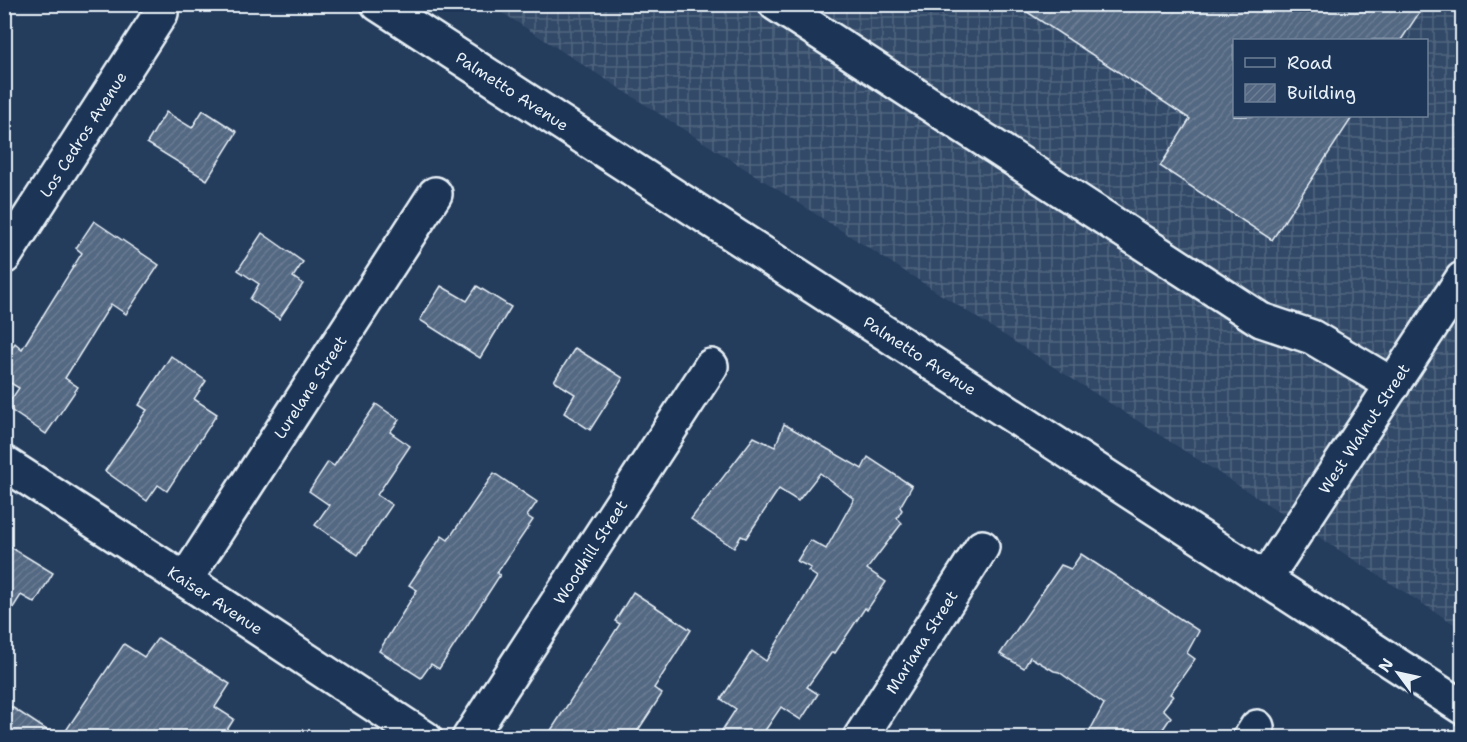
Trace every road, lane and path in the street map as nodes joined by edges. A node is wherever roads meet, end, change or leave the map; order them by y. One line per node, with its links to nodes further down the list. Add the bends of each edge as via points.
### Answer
1 (378, 4): 12 (street, Palmetto Avenue)
2 (776, 4): 8 (street, via 1261,320 1312,337)
3 (161, 13): 5 (street, Los Cedros Avenue)
4 (435, 194): 11 (street, Lurelane Street)
5 (4, 257)
6 (1462, 279): 8 (street, West Walnut Street)
7 (711, 366): 15 (street, Woodhill Street)
8 (1393, 385): 12 (street, West Walnut Street)
9 (4, 464): 11 (street, Kaiser Avenue)
10 (982, 547): 16 (street, Mariana Street)
11 (185, 579): 14 (street, Kaiser Avenue)
12 (1265, 579): 13 (street, Palmetto Avenue)
13 (1462, 707)
14 (425, 738)
15 (470, 738)
16 (860, 738)

